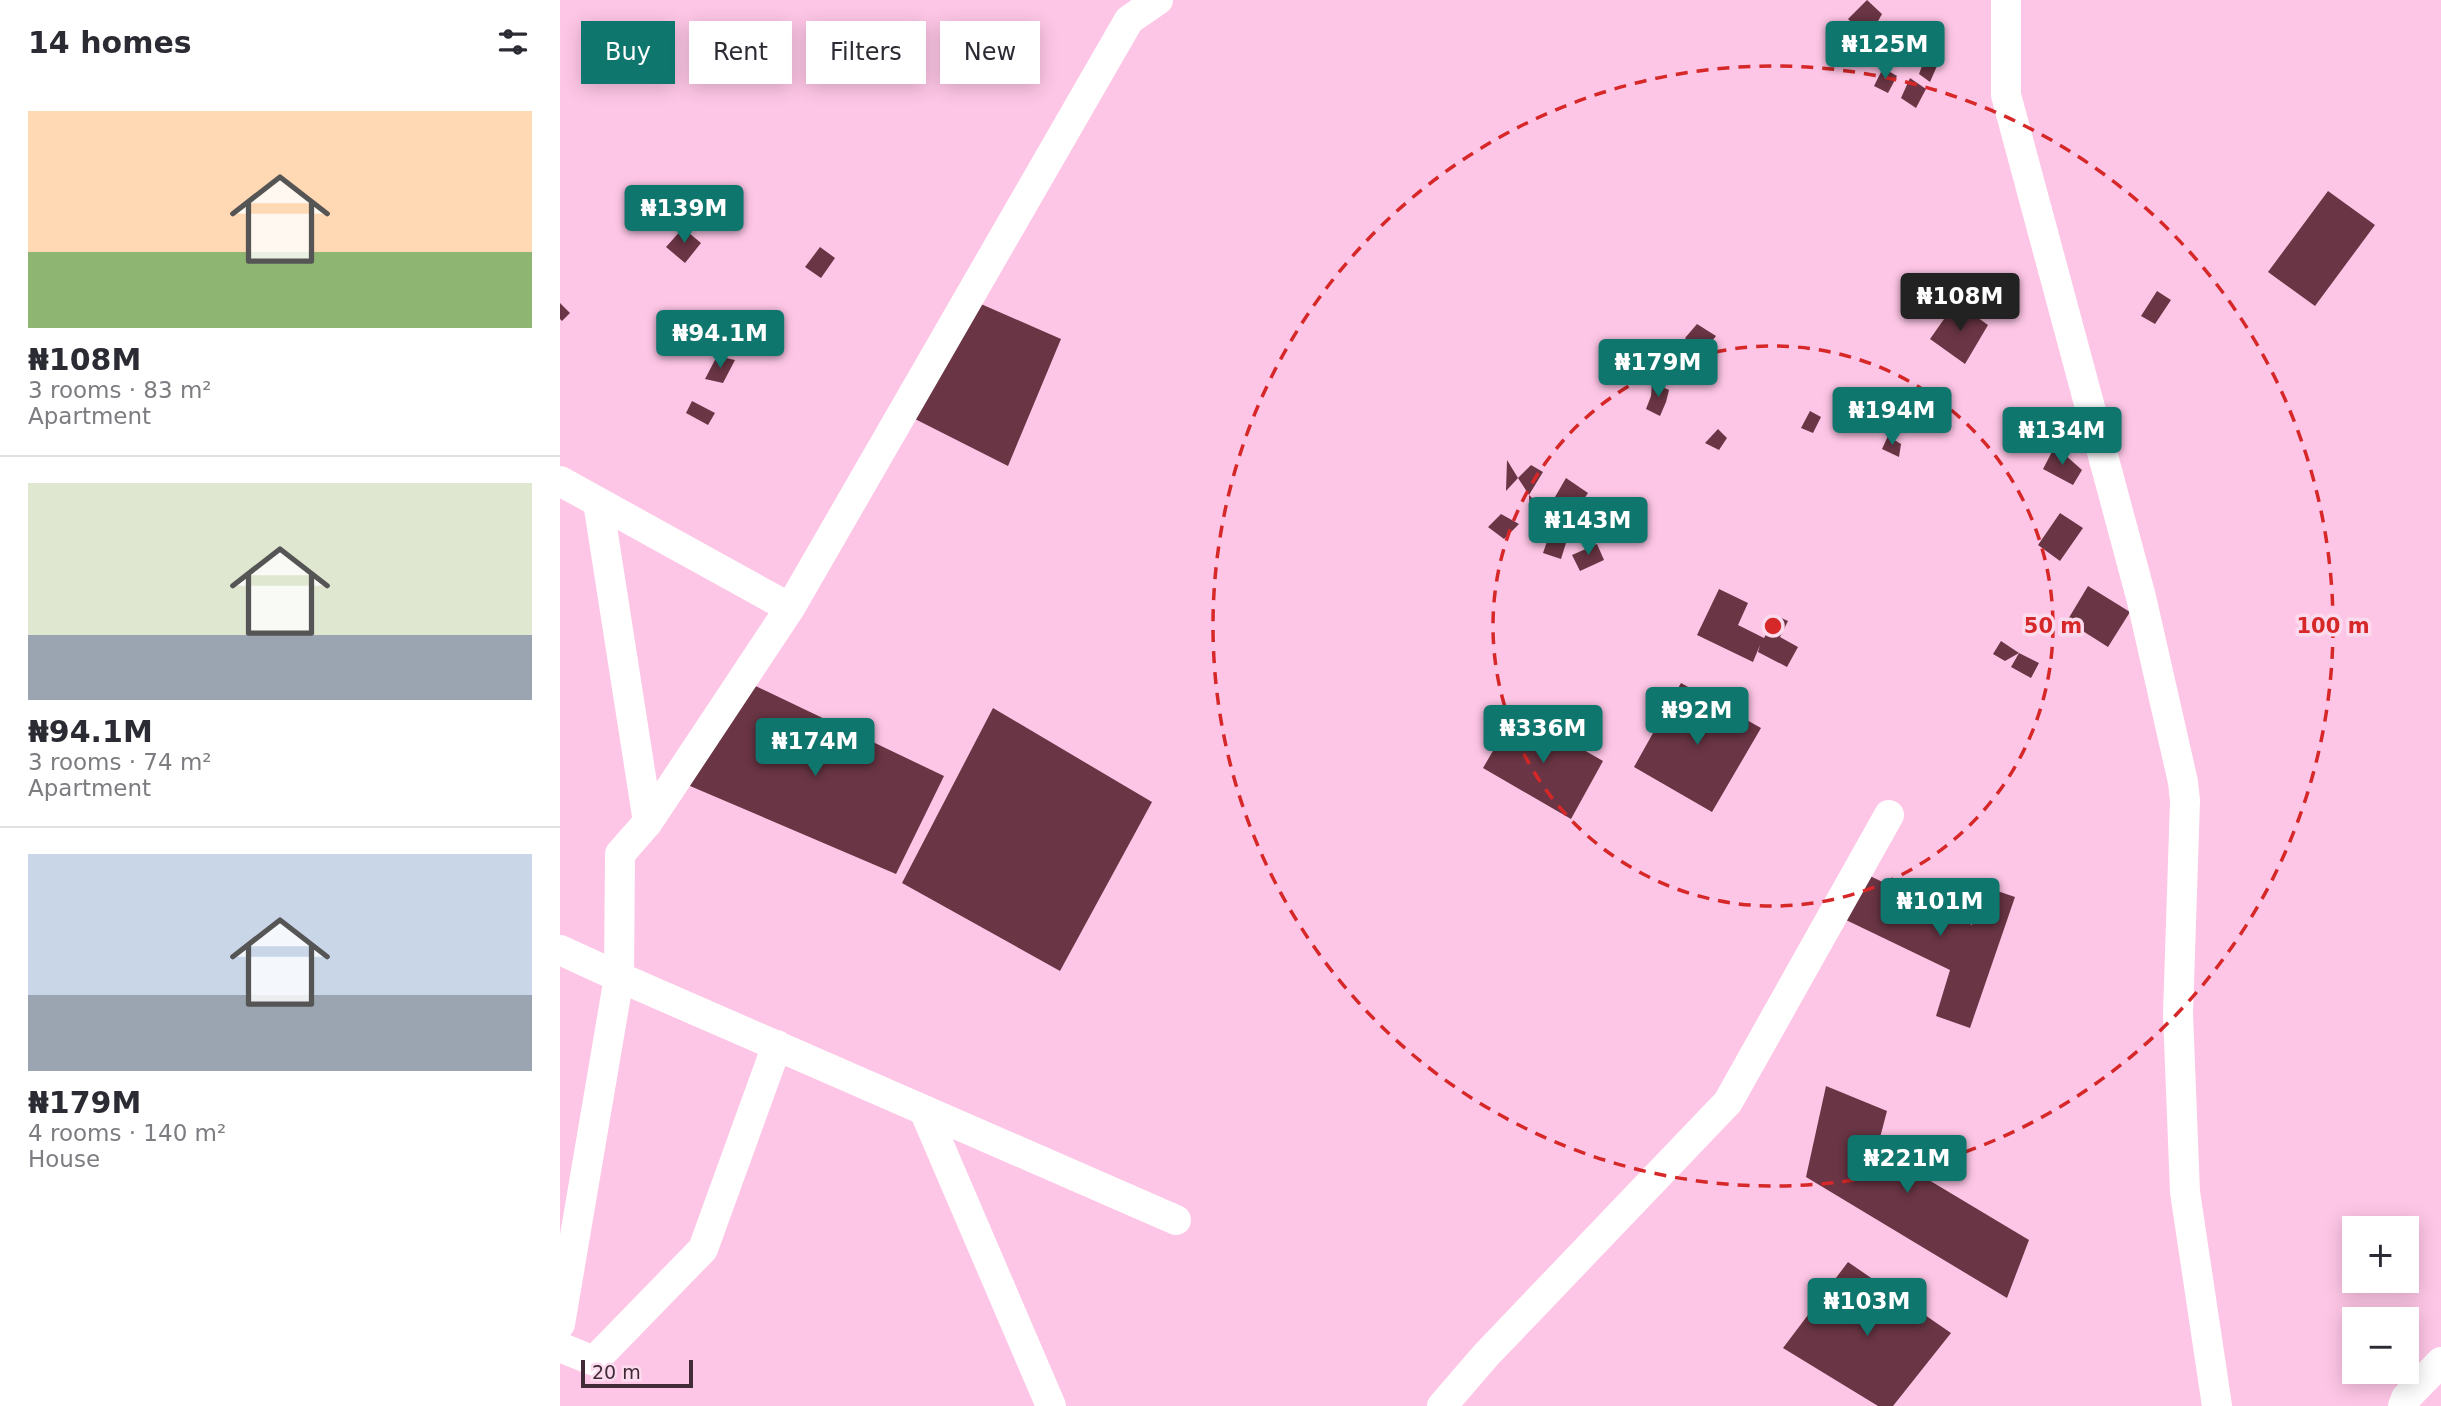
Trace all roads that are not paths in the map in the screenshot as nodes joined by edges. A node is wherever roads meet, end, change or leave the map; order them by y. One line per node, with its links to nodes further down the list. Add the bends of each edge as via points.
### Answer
1 (1158, 0): 5 (street, via 1129,20)
2 (2006, 0): 18 (street, via 2006,94 2141,597 2183,782 2178,1014 2185,1192)
3 (560, 481): 4 (street)
4 (598, 502): 5 (street); 7 (street)
5 (790, 608): 7 (street)
6 (1889, 815): 17 (street, via 1728,1102)
7 (648, 822): 9 (street, via 621,854)
8 (560, 950): 9 (street)
9 (619, 977): 10 (street); 13 (street)
10 (777, 1045): 11 (street); 14 (street, via 703,1249 594,1362)
11 (924, 1110): 12 (street); 16 (street)
12 (1176, 1220)
13 (560, 1324)
14 (560, 1346)
15 (2441, 1362): 19 (street)
16 (1051, 1406)
17 (1442, 1406)
18 (2217, 1406)
19 (2403, 1406)

